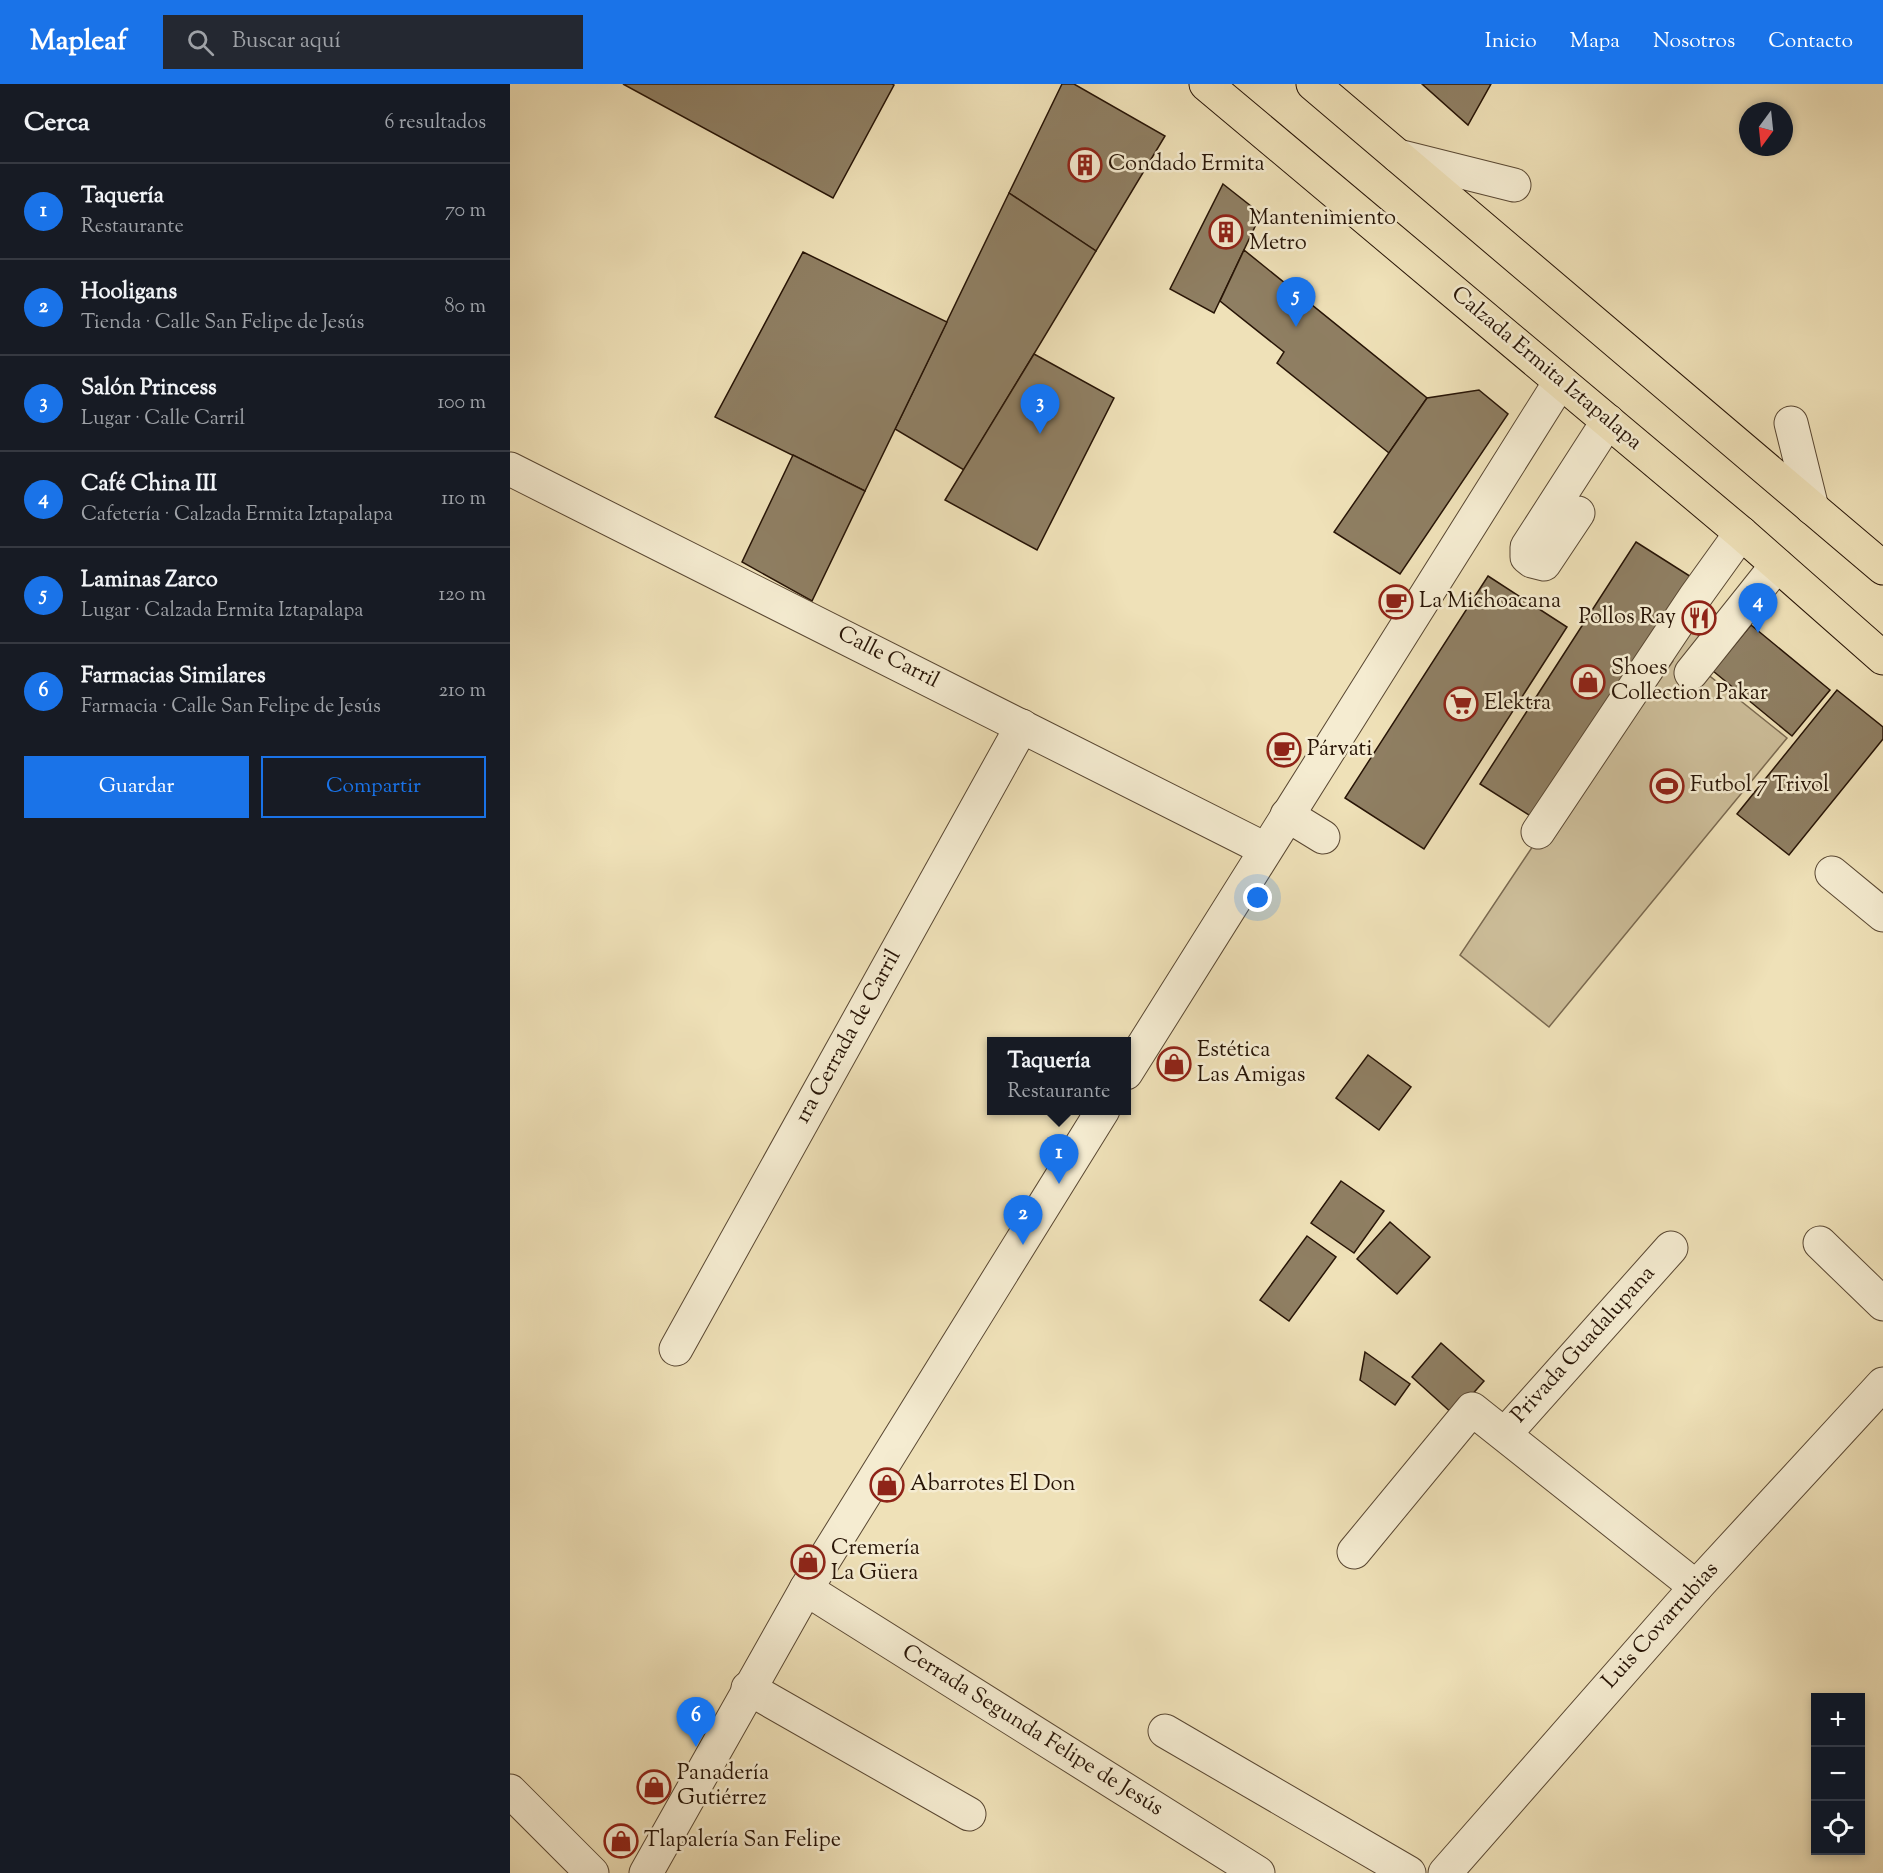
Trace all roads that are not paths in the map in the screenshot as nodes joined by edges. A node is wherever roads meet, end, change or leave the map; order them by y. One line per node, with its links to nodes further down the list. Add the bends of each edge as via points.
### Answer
1 (1206, 84): 5 (main road, Calzada Ermita Iztapalapa)
2 (1313, 84): 3 (main road)
3 (1398, 156): 4 (street); 9 (main road)
4 (1514, 185)
5 (1560, 382): 6 (main road, Calzada Ermita Iztapalapa); 17 (street)
6 (1608, 421): 10 (street, via 1527,547 1527,557 1544,564); 11 (main road, Calzada Ermita Iztapalapa)
7 (1791, 423): 9 (street)
8 (510, 469): 16 (street, Calle Carril)
9 (1812, 508): 13 (main road)
10 (1578, 513)
11 (1741, 533): 12 (main road, Calzada Ermita Iztapalapa); 18 (street)
12 (1777, 565): 14 (main road, Calzada Ermita Iztapalapa); 15 (street)
13 (1883, 568)
14 (1883, 658)
15 (1690, 673)
16 (1022, 726): 20 (street, Calle Carril); 28 (street, 1ra Cerrada de Carril)
17 (1287, 815): 19 (street); 20 (street)
18 (1538, 831)
19 (1323, 837)
20 (1265, 849): 23 (street)
21 (1832, 873): 22 (street)
22 (1883, 915)
23 (1131, 1065)
24 (1100, 1115): 33 (street)
25 (1820, 1243): 27 (street)
26 (1671, 1248): 30 (street, Privada Guadalupana)
27 (1883, 1304)
28 (676, 1349)
29 (1883, 1384): 32 (street, Luis Covarrubias)
30 (1506, 1433): 31 (street, Privada Guadalupana, via 1472,1409); 32 (street)
31 (1354, 1552)
32 (1696, 1587): 42 (street, Luis Covarrubias)
33 (806, 1590): 34 (street); 40 (street, Cerrada Segunda Felipe de Jesús)
34 (748, 1688): 37 (street); 39 (street)
35 (1165, 1731): 41 (street)
36 (510, 1791): 38 (street)
37 (969, 1814)
38 (592, 1873)
39 (646, 1873)
40 (1258, 1873)
41 (1409, 1873)
42 (1444, 1873)

